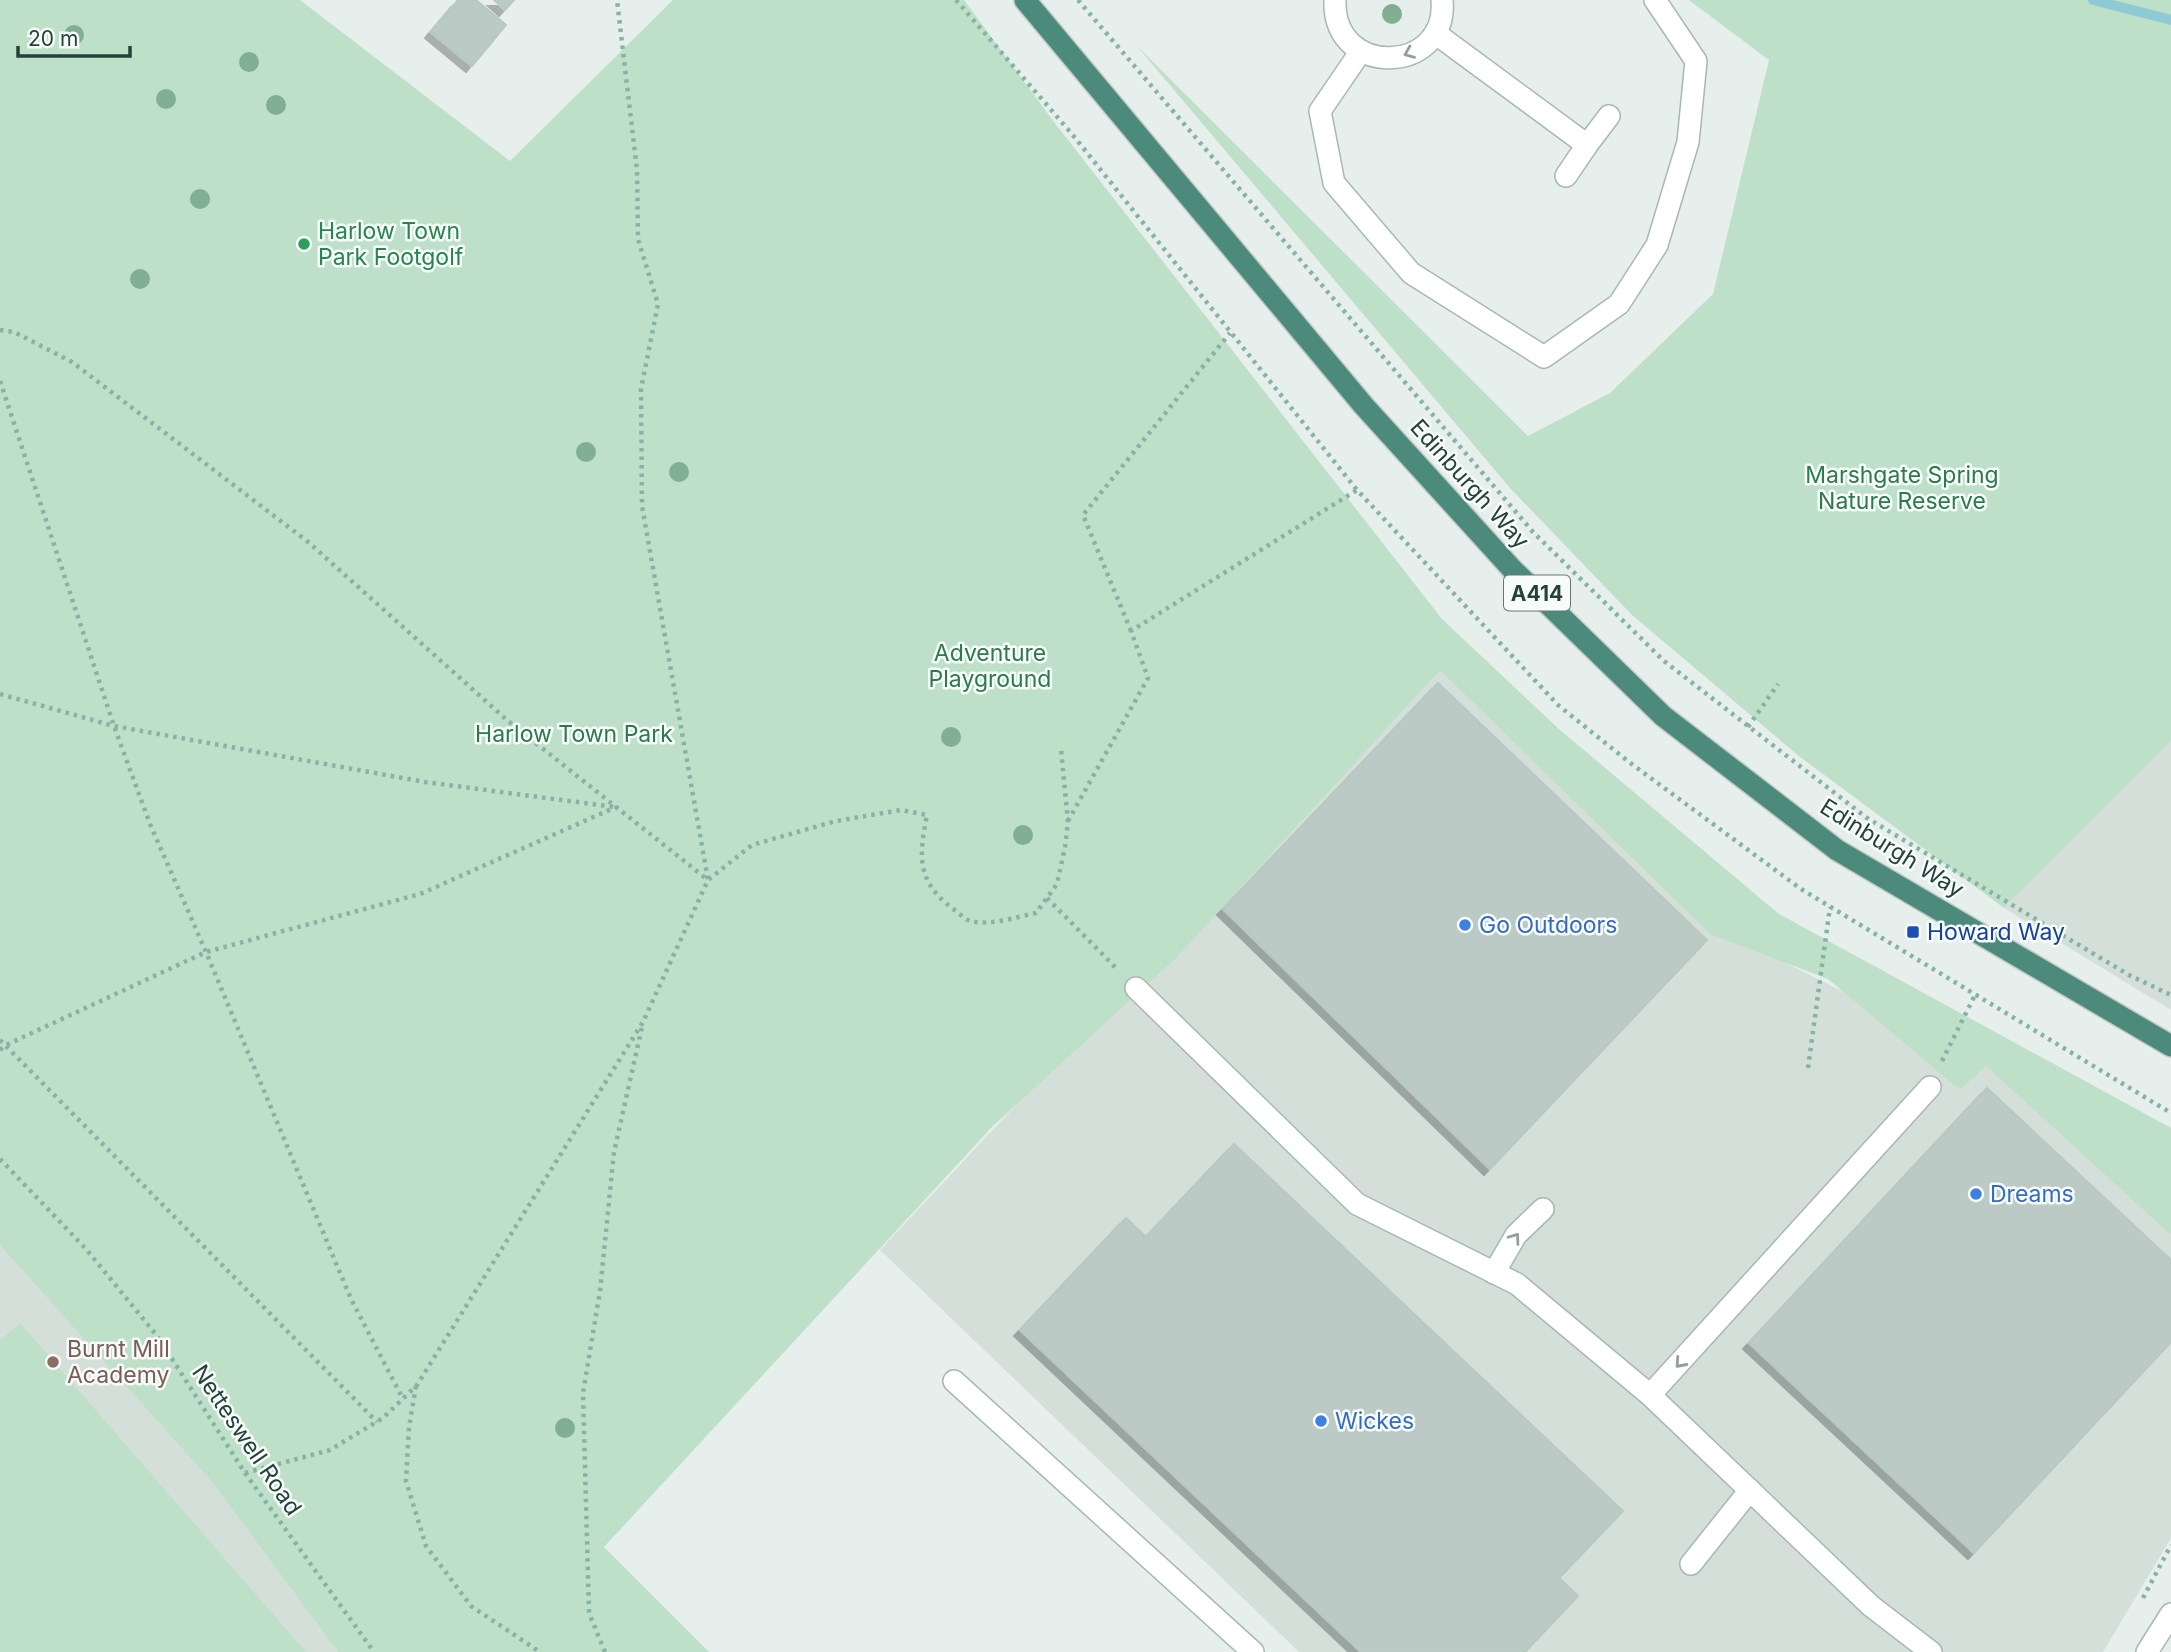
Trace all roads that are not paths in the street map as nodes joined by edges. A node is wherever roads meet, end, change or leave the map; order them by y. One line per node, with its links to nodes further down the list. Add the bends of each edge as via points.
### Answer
1 (1025, 0): 11 (highway, Edinburgh Way / A414, via 1364,406 1512,569 1663,716 1837,850)
2 (1335, 0): 6 (street, via 1338,22 1347,39)
3 (1441, 0): 5 (street, via 1443,10)
4 (1655, 0): 6 (street, via 1696,61 1688,142 1657,245 1619,304 1544,357 1411,273 1334,183 1320,111)
5 (1435, 33): 6 (street, one-way to 6, via 1407,56 1389,60); 8 (street)
6 (1361, 51)
7 (1609, 116): 8 (street)
8 (1587, 145): 9 (street)
9 (1566, 176)
10 (1136, 988): 14 (street, via 1357,1204)
11 (2171, 1046)
12 (1930, 1087): 16 (street, one-way to 16)
13 (1544, 1209): 14 (street, one-way to 13, via 1516,1235)
14 (1494, 1273): 16 (street, via 1517,1284)
15 (954, 1381): 20 (street)
16 (1650, 1395): 17 (street)
17 (1750, 1490): 18 (street); 21 (street, via 1871,1606)
18 (1691, 1564)
19 (2171, 1614): 22 (street)
20 (1253, 1652)
21 (1931, 1652)
22 (2147, 1652)

